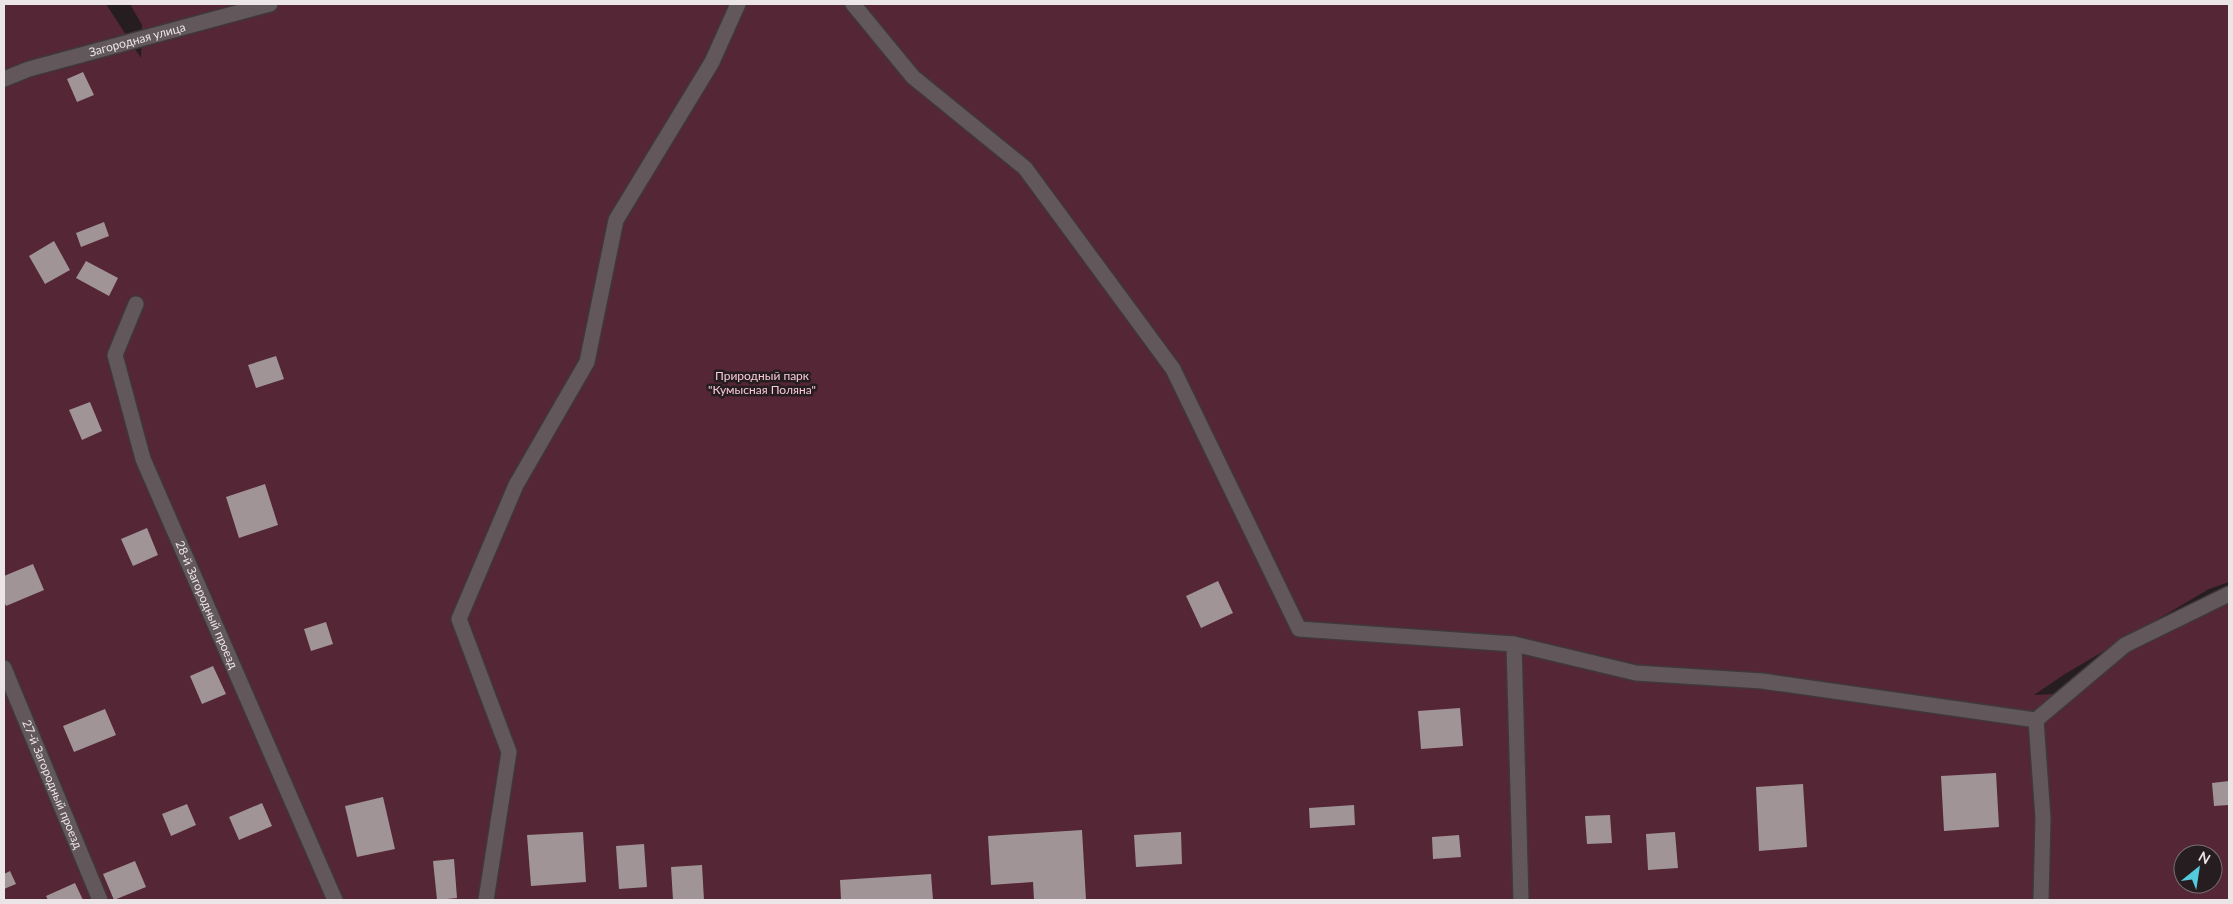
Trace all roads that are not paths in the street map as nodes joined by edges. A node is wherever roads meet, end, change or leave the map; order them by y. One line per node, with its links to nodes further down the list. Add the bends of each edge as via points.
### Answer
1 (270, 4): 4 (street, Загородная улица, via 29,69)
2 (738, 4): 12 (street, via 712,62 616,220 587,362 516,485 459,619 509,752)
3 (853, 4): 7 (street, via 913,77 1026,168 1173,369 1299,629)
4 (4, 79)
5 (136, 304): 11 (street, 28-й Загородный проезд, via 115,354 143,459)
6 (2229, 594): 9 (street, via 2125,645)
7 (1514, 644): 9 (street, via 1636,673 1762,681); 13 (street)
8 (4, 668): 10 (street, 27-й Загородный проезд)
9 (2036, 720): 14 (street, via 2043,818)
10 (100, 900)
11 (334, 900)
12 (486, 900)
13 (1521, 900)
14 (2042, 900)

